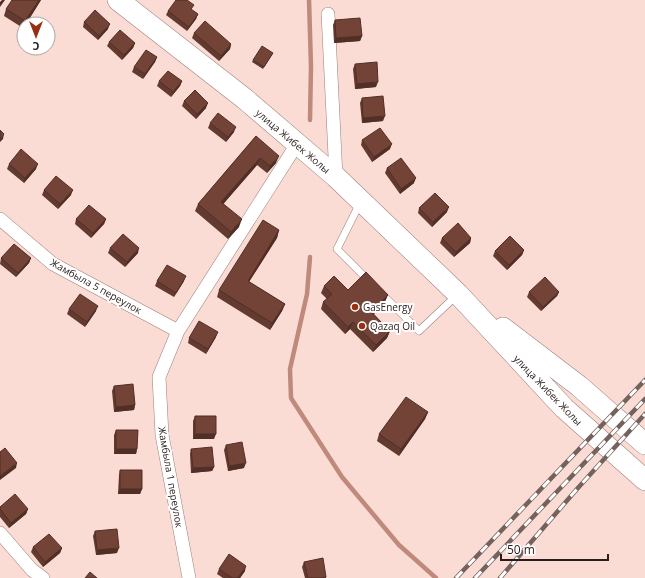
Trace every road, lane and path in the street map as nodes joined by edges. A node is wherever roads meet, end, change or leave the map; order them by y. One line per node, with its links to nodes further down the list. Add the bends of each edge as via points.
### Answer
1 (118, 0): 3 (main road, улица Жибек Жолы)
2 (328, 14): 4 (street)
3 (297, 144): 4 (main road, улица Жибек Жолы); 8 (street, Жамбыла 1 переулок)
4 (336, 177): 5 (main road, улица Жибек Жолы)
5 (361, 201): 7 (main road, улица Жибек Жолы); 7 (lane, via 337,249 419,331)
6 (0, 219): 8 (street, Жамбыла 5 переулок, via 53,264)
7 (458, 294): 9 (main road, улица Жибек Жолы, via 579,386); 10 (main road, улица Жибек Жолы, via 564,408)
8 (178, 331): 14 (street, Жамбыла 1 переулок, via 158,377 162,435)
9 (645, 444)
10 (637, 474): 11 (main road, улица Жибек Жолы)
11 (645, 485)
12 (0, 533): 13 (street, via 32,570)
13 (43, 578)
14 (189, 578)

